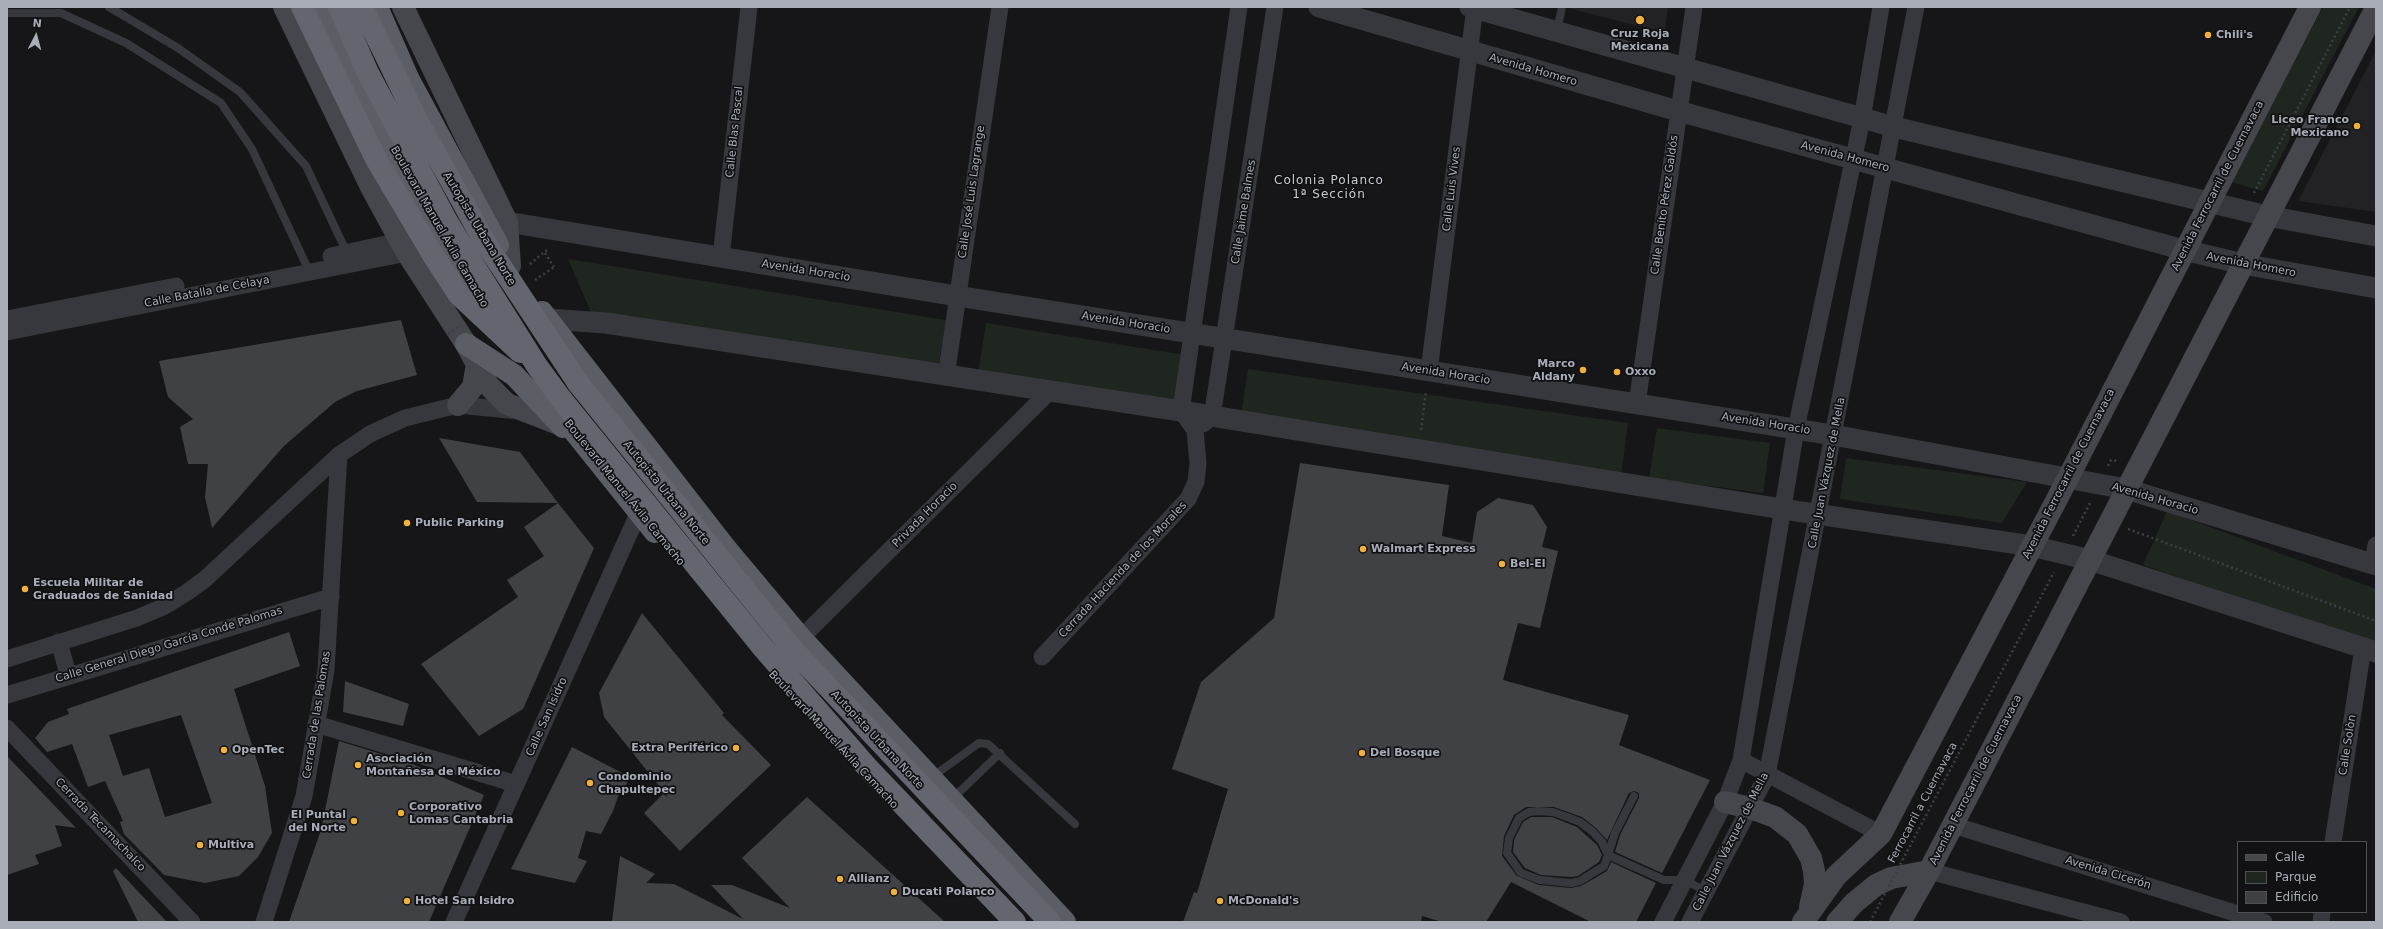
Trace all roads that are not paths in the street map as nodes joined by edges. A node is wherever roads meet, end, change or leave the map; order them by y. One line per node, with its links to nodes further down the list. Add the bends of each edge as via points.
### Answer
1 (109, 7): 37 (lane, via 178,48 240,92 306,166)
2 (284, 7): 34 (main road, Boulevard Manuel Ávila Camacho, via 322,89)
3 (302, 7): 50 (highway, bridge, via 376,159 433,256 459,295)
4 (325, 7): 63 (highway, Boulevard Manuel Ávila Camacho, via 384,132 431,218 478,297)
5 (339, 7): 50 (highway, Autopista Urbana Norte, bridge, via 368,73 444,216)
6 (362, 7): 106 (highway, Autopista Urbana Norte, bridge, via 387,61 461,202 535,321 578,384 795,652)
7 (377, 7): 40 (highway, via 408,78)
8 (403, 7): 32 (main road)
9 (749, 7): 36 (street, Calle Blas Pascal)
10 (1000, 7): 42 (street, Calle José Luis Lagrange)
11 (1239, 7): 46 (street)
12 (1275, 7): 47 (street, Calle Jaime Balmes)
13 (1319, 7): 23 (street, Avenida Homero)
14 (1473, 7): 22 (street); 23 (street, Calle Luis Vives)
15 (1562, 7): 22 (lane)
16 (1694, 7): 24 (street, Calle Benito Pérez Galdós)
17 (1882, 7): 26 (street)
18 (1916, 7): 27 (street, Calle Juan Vázquez de Mella)
19 (2310, 7): 30 (main road, Avenida Ferrocarril de Cuernavaca)
20 (2376, 8): 31 (main road, Avenida Ferrocarril de Cuernavaca)
21 (7, 13): 39 (lane, via 61,13 126,43 221,103 252,149)
22 (1557, 32): 24 (street)
23 (1469, 52): 25 (street, Avenida Homero); 51 (street, Calle Luis Vives)
24 (1685, 68): 25 (street, Calle Benito Pérez Galdós); 26 (street)
25 (1678, 111): 28 (street, Avenida Homero); 54 (street, Calle Benito Pérez Galdós)
26 (1862, 119): 27 (street); 28 (street)
27 (1894, 127): 29 (street, Calle Juan Vázquez de Mella); 30 (street)
28 (1854, 159): 29 (street, Avenida Homero); 60 (street)
29 (1887, 168): 35 (street, Avenida Homero); 62 (street, Calle Juan Vázquez de Mella)
30 (2208, 203): 31 (street); 35 (main road, Avenida Ferrocarril de Cuernavaca)
31 (2267, 216): 33 (street); 38 (main road, Avenida Ferrocarril de Cuernavaca)
32 (507, 222): 36 (street, Avenida Horacio); 40 (main road)
33 (2376, 236)
34 (404, 247): 37 (street, Calle Batalla de Celaya); 48 (main road, Boulevard Manuel Ávila Camacho)
35 (2184, 250): 38 (street, Avenida Homero); 65 (main road, Avenida Ferrocarril de Cuernavaca)
36 (721, 257): 42 (street, Avenida Horacio)
37 (348, 258): 39 (street, Calle Batalla de Celaya)
38 (2243, 264): 41 (street, Avenida Homero); 66 (main road, Avenida Ferrocarril de Cuernavaca)
39 (306, 266): 43 (street, Calle Batalla de Celaya); 45 (street, Calle Batalla de Celaya)
40 (510, 266): 44 (highway)
41 (2376, 288)
42 (957, 296): 46 (street, Avenida Horacio); 52 (street, Calle José Luis Lagrange)
43 (7, 319)
44 (547, 319): 52 (street, via 606,323); 74 (highway, via 724,546)
45 (7, 332)
46 (1193, 334): 47 (street, Avenida Horacio); 57 (street)
47 (1225, 339): 51 (street, Avenida Horacio); 58 (street, Calle Jaime Balmes)
48 (466, 344): 49 (main road, Boulevard Manuel Ávila Camacho); 59 (highway, via 514,375)
49 (477, 364): 55 (main road, via 473,387); 56 (main road, Boulevard Manuel Ávila Camacho, via 496,394 507,404)
50 (537, 366): 105 (highway, Autopista Urbana Norte, bridge, via 764,650 868,767)
51 (1429, 371): 54 (street, Avenida Horacio)
52 (946, 377): 53 (street)
53 (1048, 392): 57 (street); 74 (street, Privada Horacio)
54 (1637, 404): 60 (street, Avenida Horacio)
55 (458, 405): 56 (street); 64 (street, via 405,418 370,434)
56 (521, 411): 59 (main road, Boulevard Manuel Ávila Camacho)
57 (1181, 411): 58 (street); 61 (street)
58 (1212, 417): 61 (street); 67 (street)
59 (561, 425): 63 (highway)
60 (1796, 429): 62 (street, Avenida Horacio); 67 (street)
61 (1195, 430): 77 (street, Cerrada Hacienda de los Morales, via 1198,463 1196,482 1188,499)
62 (1834, 435): 65 (street, Avenida Horacio); 69 (street, Calle Juan Vázquez de Mella)
63 (581, 442): 68 (highway, Boulevard Manuel Ávila Camacho)
64 (339, 455): 73 (street, Cerrada de las Palomas); 75 (street, via 204,580 186,593 137,618)
65 (2068, 478): 66 (street, Avenida Horacio); 70 (main road, Avenida Ferrocarril de Cuernavaca)
66 (2126, 489): 71 (street, Avenida Horacio); 72 (main road, Avenida Ferrocarril de Cuernavaca)
67 (1782, 509): 69 (street); 84 (street)
68 (639, 512): 87 (street, Calle San Isidro); 104 (highway, Boulevard Manuel Ávila Camacho, via 774,678)
69 (1819, 515): 70 (street); 85 (street, Calle Juan Vázquez de Mella)
70 (2032, 546): 72 (street); 94 (main road, Avenida Ferrocarril de Cuernavaca)
71 (2375, 558)
72 (2090, 560): 76 (street); 93 (main road, Avenida Ferrocarril de Cuernavaca)
73 (331, 596): 79 (street, Calle General Diego García Conde Palomas); 81 (street, Cerrada de las Palomas, via 326,670)
74 (801, 638): 86 (highway)
75 (59, 642): 78 (street); 79 (street)
76 (2369, 650): 95 (street, Calle Solòn)
77 (1042, 657)
78 (7, 659)
79 (68, 674): 80 (street, Calle General Diego García Conde Palomas)
80 (7, 695)
81 (316, 724): 87 (street); 102 (street, Cerrada de las Palomas, via 304,796)
82 (7, 728): 101 (street, Cerrada Tecamachalco)
83 (1000, 753): 86 (lane, via 988,744 980,743); 89 (lane); 92 (lane)
84 (1742, 760): 85 (street); 90 (street)
85 (1767, 775): 91 (street, Calle Juan Vázquez de Mella); 94 (street)
86 (931, 778): 89 (highway)
87 (516, 784): 103 (street, Calle San Isidro)
88 (1634, 796): 96 (lane, via 1615,832)
89 (951, 800): 107 (highway)
90 (1725, 802): 91 (main road); 98 (street)
91 (1750, 808): 99 (street, Calle Juan Vázquez de Mella); 100 (main road, via 1787,824 1805,845 1814,871 1813,897)
92 (1075, 824)
93 (1953, 825): 97 (main road, Avenida Ferrocarril de Cuernavaca); 113 (street, Avenida Cicerón)
94 (1881, 834): 100 (main road, Avenida Ferrocarril de Cuernavaca, via 1836,876)
95 (2333, 841)
96 (1608, 855): 96 (lane, via 1602,842 1593,832 1580,822 1553,812 1529,812 1519,818 1510,831 1507,845 1510,860 1521,874 1559,883 1580,881 1596,872 1604,866); 98 (lane, via 1664,880)
97 (1929, 871): 110 (main road, Avenida Ferrocarril de Cuernavaca, via 1891,878 1876,885 1854,903); 111 (main road, Avenida Ferrocarril de Cuernavaca); 112 (street)
98 (1684, 880): 99 (lane); 108 (street)
99 (1706, 891): 109 (street, Calle Juan Vázquez de Mella)
100 (1806, 916)
101 (192, 922)
102 (264, 922)
103 (454, 922)
104 (1002, 922)
105 (1015, 922)
106 (1050, 922)
107 (1065, 922)
108 (1663, 922)
109 (1690, 922)
110 (1837, 922)
111 (1900, 922)
112 (2121, 922)
113 (2264, 922)

